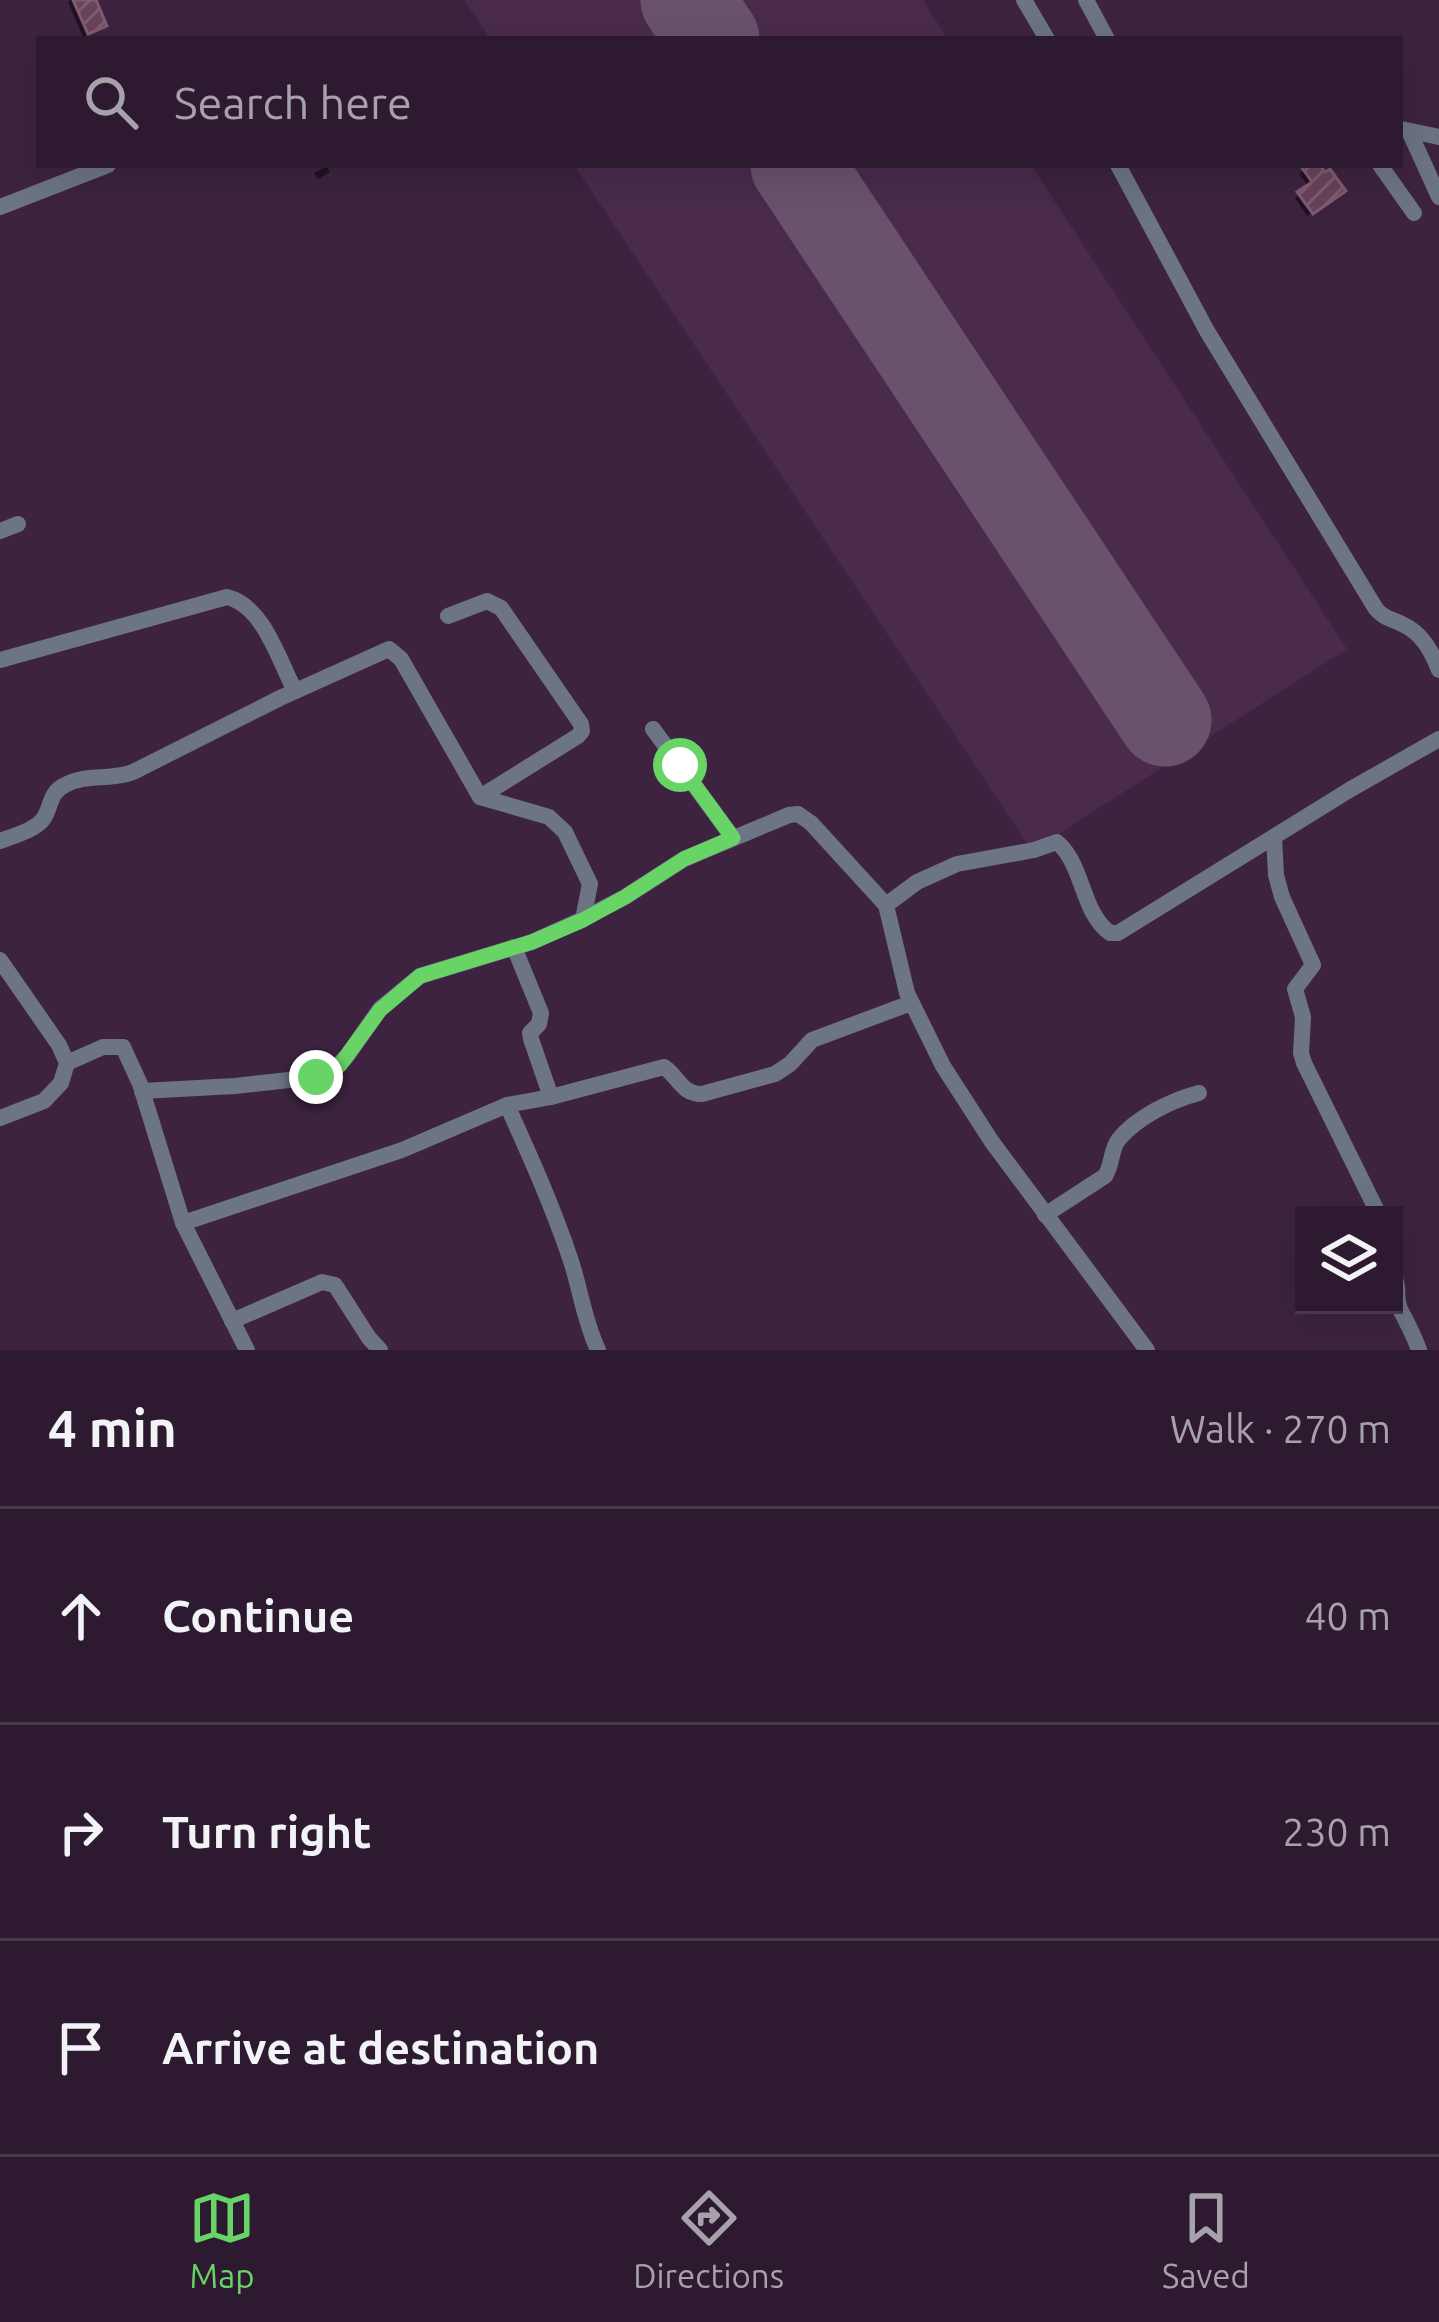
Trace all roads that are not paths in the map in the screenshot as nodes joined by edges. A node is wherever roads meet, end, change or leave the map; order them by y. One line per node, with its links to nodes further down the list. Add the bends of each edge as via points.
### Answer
1 (1024, 0): 3 (street)
2 (1086, 0): 4 (street)
3 (1045, 36)
4 (1105, 36)
5 (1404, 130): 6 (street); 10 (street)
6 (1439, 137)
7 (100, 168): 11 (street)
8 (1120, 168): 16 (street, via 1207,331 1376,609)
9 (1382, 168): 12 (street)
10 (1439, 197)
11 (0, 207)
12 (1414, 213)
13 (18, 524): 14 (street)
14 (0, 531)
15 (448, 616): 22 (street, via 487,601 501,608 582,731)
16 (1433, 646): 18 (street)
17 (0, 660): 19 (street, via 227,597 261,623)
18 (1439, 670)
19 (295, 691): 22 (street, via 394,651); 25 (street, via 133,772 60,787 40,823)
20 (653, 729): 23 (street)
21 (1439, 739): 24 (street)
22 (479, 797): 27 (street, via 549,818 565,832 590,884)
23 (733, 838): 26 (street, via 798,814); 27 (street)
24 (1274, 838): 26 (street, via 1114,934 1099,924 1058,842 957,864); 37 (street, via 1282,897 1313,965 1295,989 1301,1053)
25 (0, 841)
26 (886, 904): 30 (street)
27 (583, 920): 28 (street)
28 (514, 947): 32 (street, via 420,976 380,1010 331,1072); 34 (street, via 541,1013 530,1033)
29 (0, 960): 31 (street)
30 (911, 1004): 34 (street, via 812,1040 775,1074 701,1094 686,1091 664,1067); 38 (street, via 955,1085)
31 (67, 1063): 32 (street, via 123,1047); 36 (street, via 62,1083 44,1101)
32 (142, 1090): 39 (street)
33 (1198, 1093): 38 (street, via 1137,1124 1116,1141 1105,1176)
34 (550, 1097): 35 (street)
35 (506, 1105): 39 (street, via 402,1150); 44 (street, via 560,1229)
36 (0, 1118)
37 (1375, 1206)
38 (1046, 1215): 45 (street)
39 (183, 1223): 41 (street)
40 (1403, 1312): 46 (street)
41 (232, 1321): 42 (street); 43 (street, via 330,1282)
42 (247, 1350)
43 (380, 1350)
44 (598, 1350)
45 (1147, 1350)
46 (1418, 1350)

